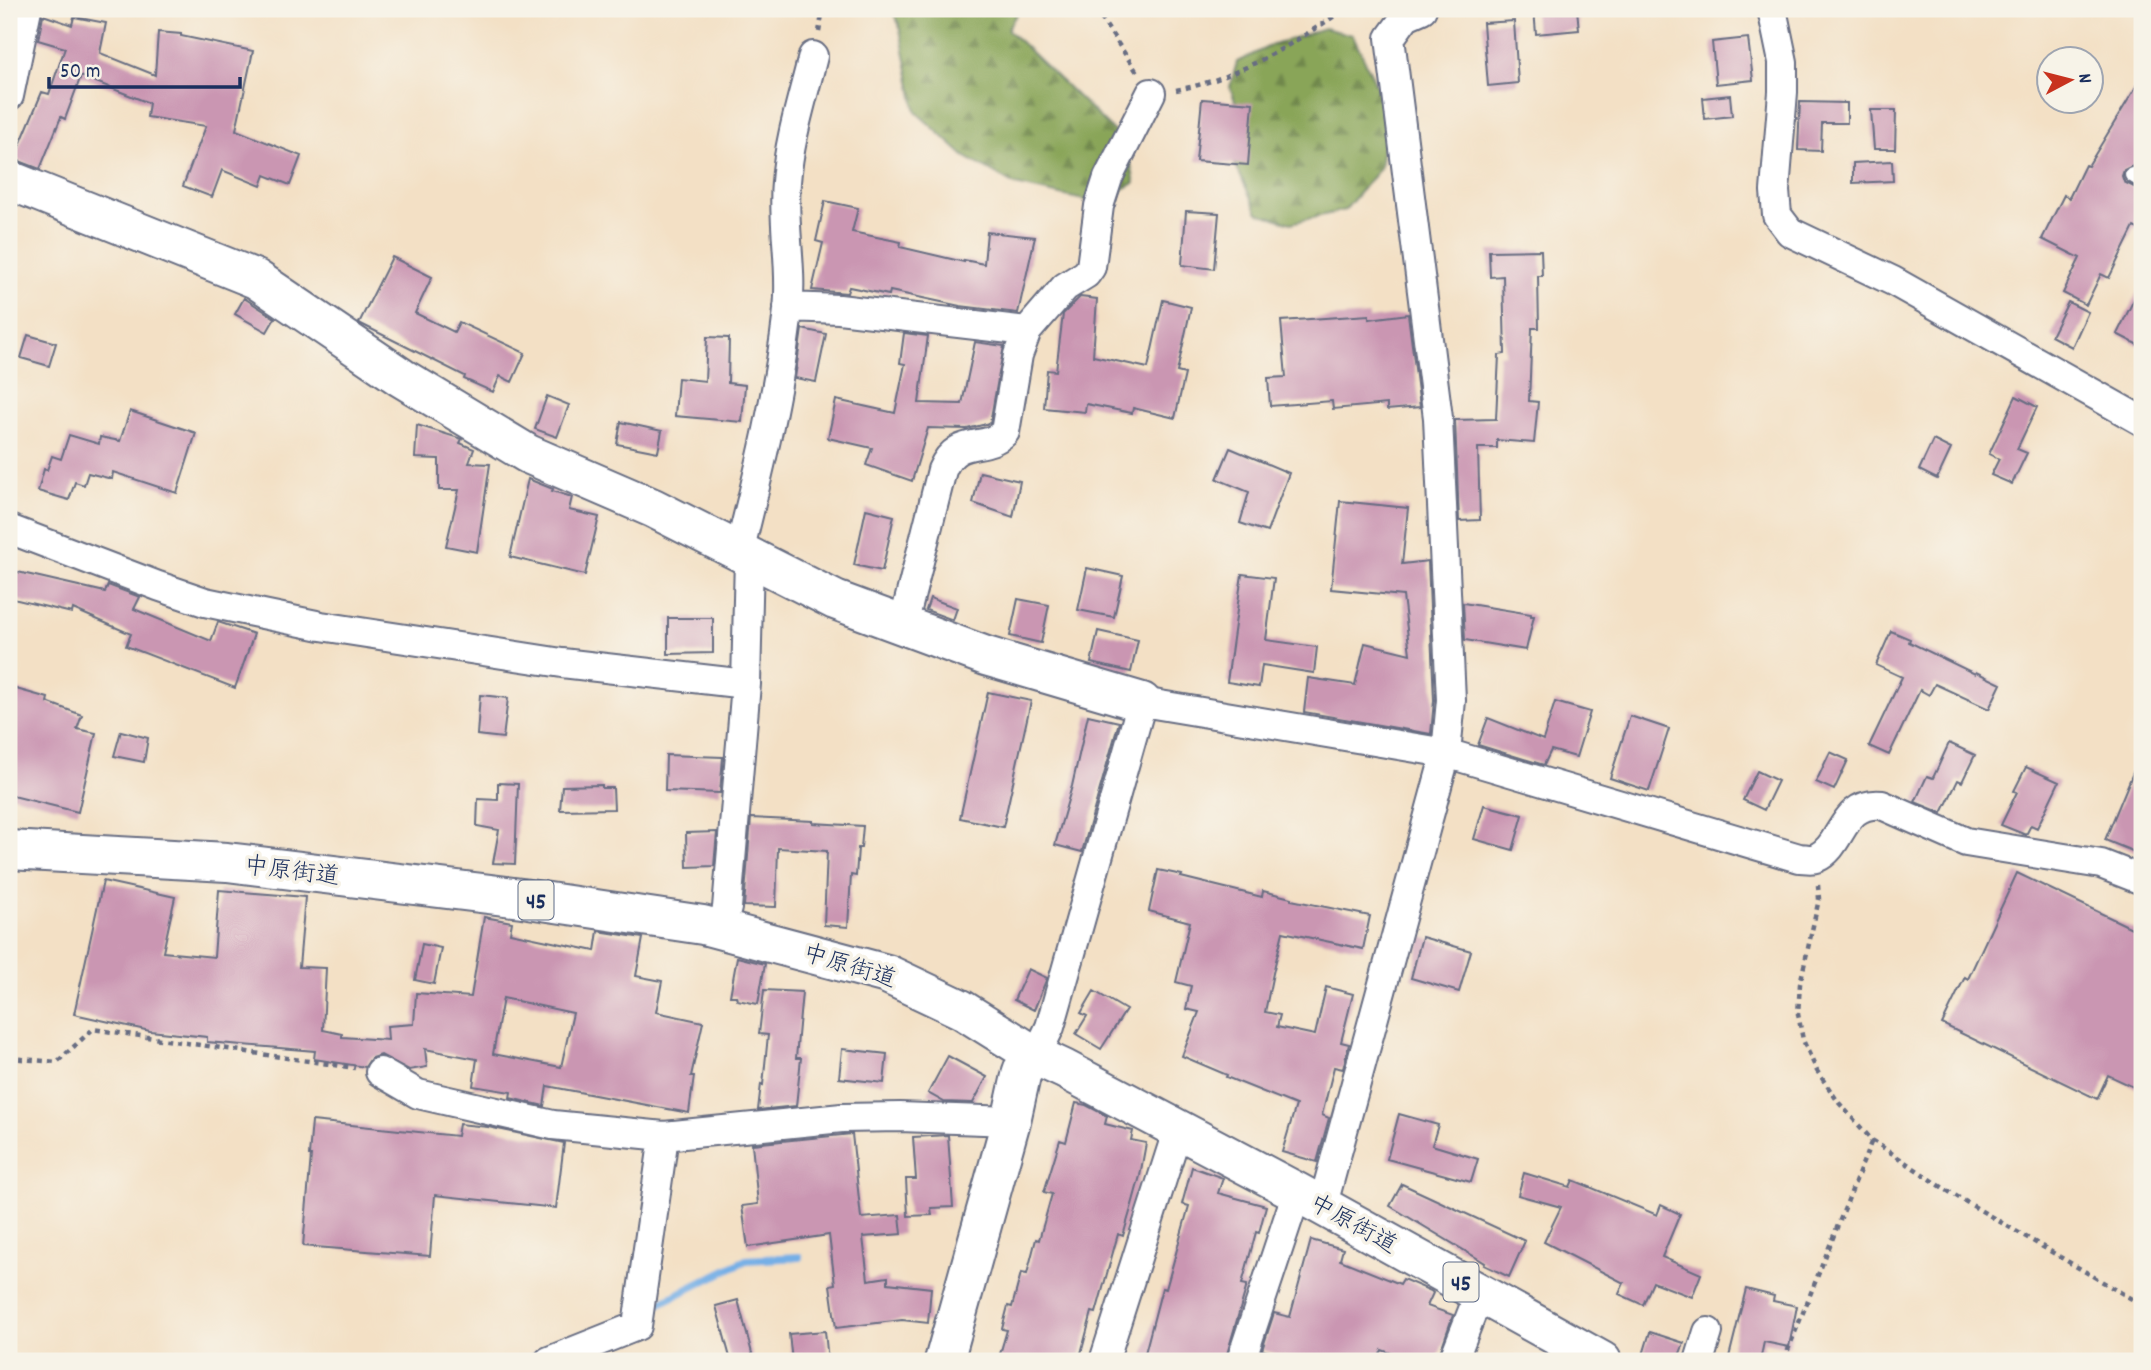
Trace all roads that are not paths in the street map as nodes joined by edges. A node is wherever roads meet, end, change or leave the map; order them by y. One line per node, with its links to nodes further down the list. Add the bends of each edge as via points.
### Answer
1 (27, 9): 6 (street)
2 (1422, 9): 16 (street, via 1406,16 1390,38 1438,418 1451,700)
3 (1772, 9): 10 (street, via 1783,62 1776,215 1790,232 1893,281)
4 (813, 56): 8 (street, via 786,181)
5 (1152, 93): 9 (street, via 1098,206 1091,267 1065,287)
6 (9, 96)
7 (9, 180): 12 (main road, via 256,279 402,378 528,454 653,508)
8 (789, 307): 9 (street); 12 (street)
9 (1027, 331): 13 (street, via 1018,355 1005,432 1000,438 955,451 942,470)
10 (2142, 421)
11 (9, 529): 14 (street, via 205,602 321,626 562,663)
12 (744, 554): 13 (main road, via 835,600); 14 (street)
13 (903, 625): 15 (main road, via 986,656)
14 (746, 684): 19 (street)
15 (1142, 702): 16 (street); 20 (street, via 1050,1027)
16 (1446, 753): 18 (street, via 1799,858 1815,858 1826,850 1854,813 1872,804 1966,842 2101,864); 25 (street, via 1326,1193)
17 (9, 850): 19 (main road, 中原街道 / 45, via 226,862 522,898)
18 (2142, 880)
19 (722, 929): 20 (main road, 中原街道 / 45, via 887,974 961,1009)
20 (1036, 1056): 22 (main road, via 1022,1071); 23 (main road, 中原街道 / 45)
21 (380, 1072): 24 (street, via 418,1094 553,1125)
22 (1011, 1121): 24 (street, via 842,1118); 29 (main road)
23 (1178, 1129): 25 (main road, 中原街道 / 45); 30 (street)
24 (664, 1136): 28 (street, via 637,1326)
25 (1308, 1198): 26 (main road, 中原街道 / 45); 31 (street)
26 (1480, 1292): 32 (street); 33 (main road, 中原街道 / 45)
27 (1708, 1332): 34 (street)
28 (549, 1361)
29 (944, 1361)
30 (1104, 1361)
31 (1241, 1361)
32 (1453, 1361)
33 (1602, 1361)
34 (1699, 1361)

